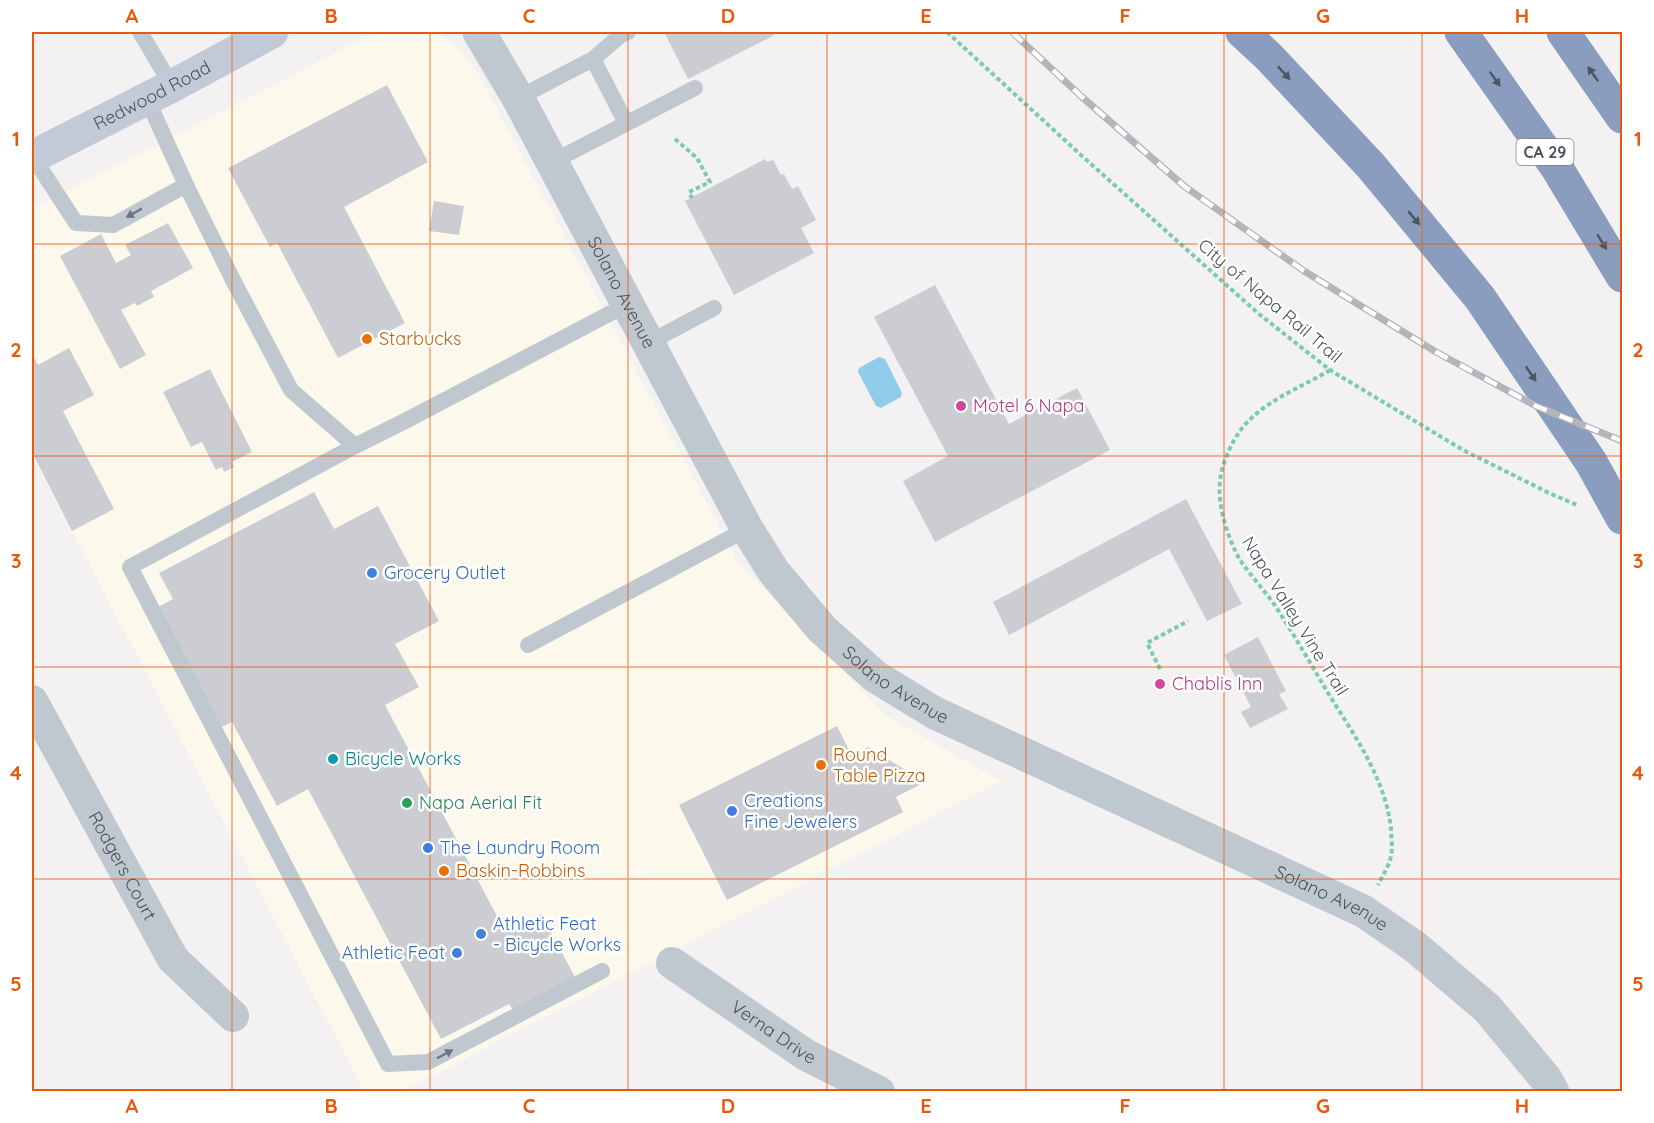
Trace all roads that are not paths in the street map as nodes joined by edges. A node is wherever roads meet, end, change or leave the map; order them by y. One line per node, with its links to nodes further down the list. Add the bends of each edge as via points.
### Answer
1 (140, 32): 10 (lane)
2 (479, 32): 11 (street, Solano Avenue)
3 (1242, 32): 22 (highway, one-way to 22, via 1371,166 1480,298 1591,462)
4 (1461, 32): 17 (highway, CA 29, one-way to 17, via 1557,168)
5 (1563, 32): 12 (highway, one-way to 5)
6 (265, 33): 10 (main road, Redwood Road)
7 (623, 33): 8 (lane)
8 (594, 59): 11 (lane); 13 (lane)
9 (695, 88): 13 (lane)
10 (160, 93): 14 (main road, Redwood Road); 16 (lane)
11 (518, 98): 15 (street, Solano Avenue)
12 (1623, 117)
13 (626, 123): 15 (lane)
14 (32, 157): 16 (lane, one-way to 14, via 113,225 76,224)
15 (552, 162): 18 (street, Solano Avenue)
16 (186, 185): 21 (lane, via 291,390)
17 (1623, 276)
18 (628, 304): 20 (street, Solano Avenue); 21 (lane)
19 (714, 308): 20 (lane)
20 (648, 343): 23 (street, Solano Avenue)
21 (355, 446): 27 (lane, one-way to 27, via 130,567 388,1064 428,1062)
22 (1623, 518)
23 (747, 529): 24 (lane); 30 (street, Solano Avenue, via 774,572 822,629 876,677 935,713 1363,911 1414,946 1487,1008)
24 (528, 645)
25 (32, 700): 28 (street, Rodgers Court, via 173,959)
26 (672, 963): 29 (street, Verna Drive, via 806,1055)
27 (602, 971)
28 (233, 1016)
29 (879, 1092)
30 (1553, 1092)

